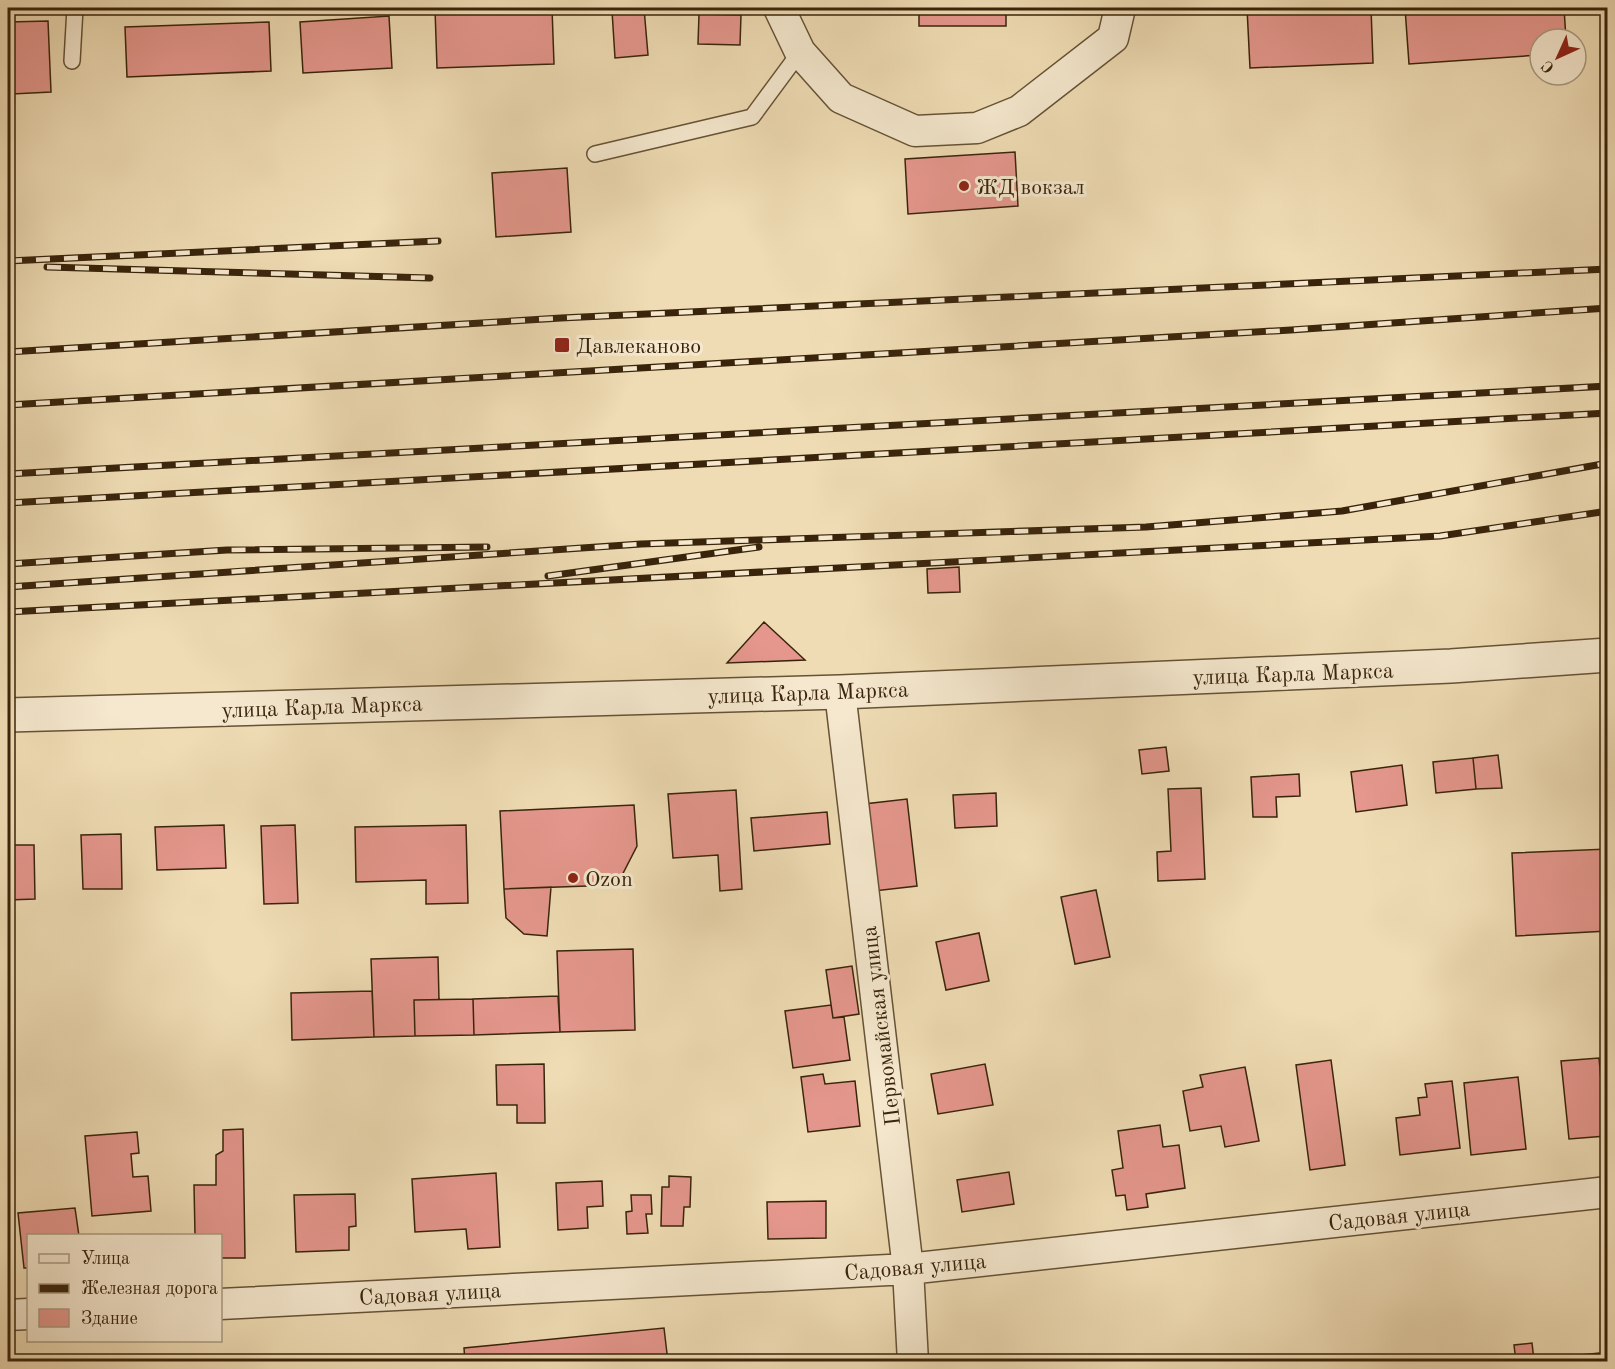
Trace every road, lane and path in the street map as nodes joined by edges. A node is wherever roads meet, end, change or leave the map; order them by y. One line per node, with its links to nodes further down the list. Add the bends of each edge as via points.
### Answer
1 (75, 8): 5 (lane)
2 (779, 8): 4 (street)
3 (1120, 8): 4 (street, via 1113,38 1019,111 978,128 915,131 841,98)
4 (800, 52): 6 (lane, via 752,117)
5 (72, 61)
6 (595, 154)
7 (1608, 655): 8 (street, улица Карла Маркса, via 1451,666)
8 (840, 692): 9 (street, улица Карла Маркса); 11 (street, Первомайская улица)
9 (8, 715)
10 (1608, 1192): 11 (street, Садовая улица)
11 (908, 1269): 12 (street, Садовая улица); 15 (street, Первомайская улица)
12 (222, 1304)
13 (27, 1314): 14 (street)
14 (8, 1316)
15 (914, 1362)

